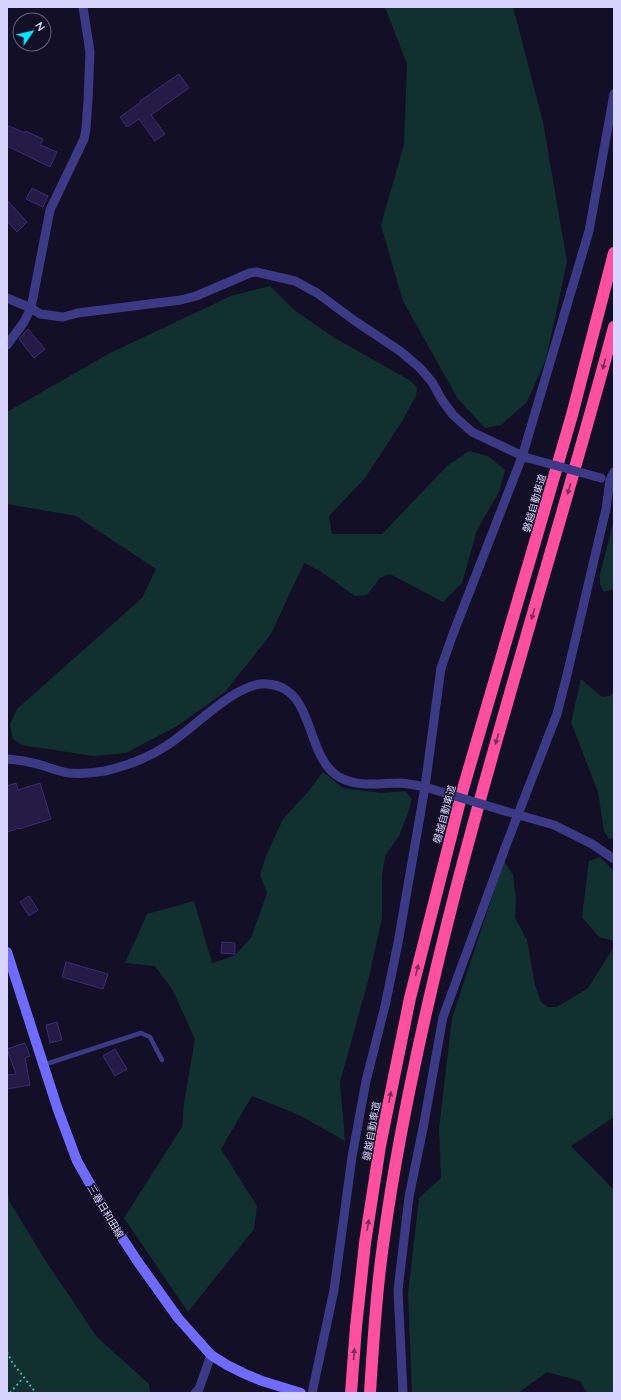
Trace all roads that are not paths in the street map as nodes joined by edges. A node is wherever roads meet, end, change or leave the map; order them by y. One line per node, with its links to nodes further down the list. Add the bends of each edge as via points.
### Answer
1 (83, 7): 5 (street, via 90,52 86,129 84,139 50,210)
2 (614, 94): 8 (street, via 589,231)
3 (614, 253): 21 (highway, 磐越自動車道, one-way to 3, via 366,1235 380,1146 410,998 463,789 572,415)
4 (7, 298): 5 (street)
5 (31, 308): 7 (street); 8 (street, via 40,314 63,317 181,300 256,272 295,280 400,351 420,368 453,415 472,432)
6 (614, 327): 22 (highway, one-way to 22, via 590,420 482,792 428,999 399,1145 383,1245)
7 (7, 345)
8 (525, 458): 9 (street, bridge); 11 (street, via 452,634 441,668)
9 (610, 478): 12 (street, via 606,509 557,714)
10 (7, 759): 11 (street, via 68,772 93,773 117,768 167,746 244,689 266,684 279,685 298,702 318,751 329,768 338,776 351,782 368,785 402,784)
11 (425, 787): 12 (street, bridge); 20 (street, via 385,1006 366,1080 352,1157 334,1290)
12 (518, 815): 13 (street, via 576,834); 23 (street, via 442,1025 409,1197 398,1290)
13 (614, 859)
14 (7, 952): 16 (main road, 三春日和田線)
15 (162, 1060): 16 (lane, via 150,1037 141,1033)
16 (43, 1065): 17 (main road, 三春日和田線, via 77,1161 113,1224 161,1296)
17 (211, 1355): 18 (street, via 199,1389); 19 (main road, 三春日和田線, via 243,1373)
18 (195, 1393)
19 (301, 1393)
20 (312, 1393)
21 (351, 1393)
22 (370, 1393)
23 (403, 1393)

